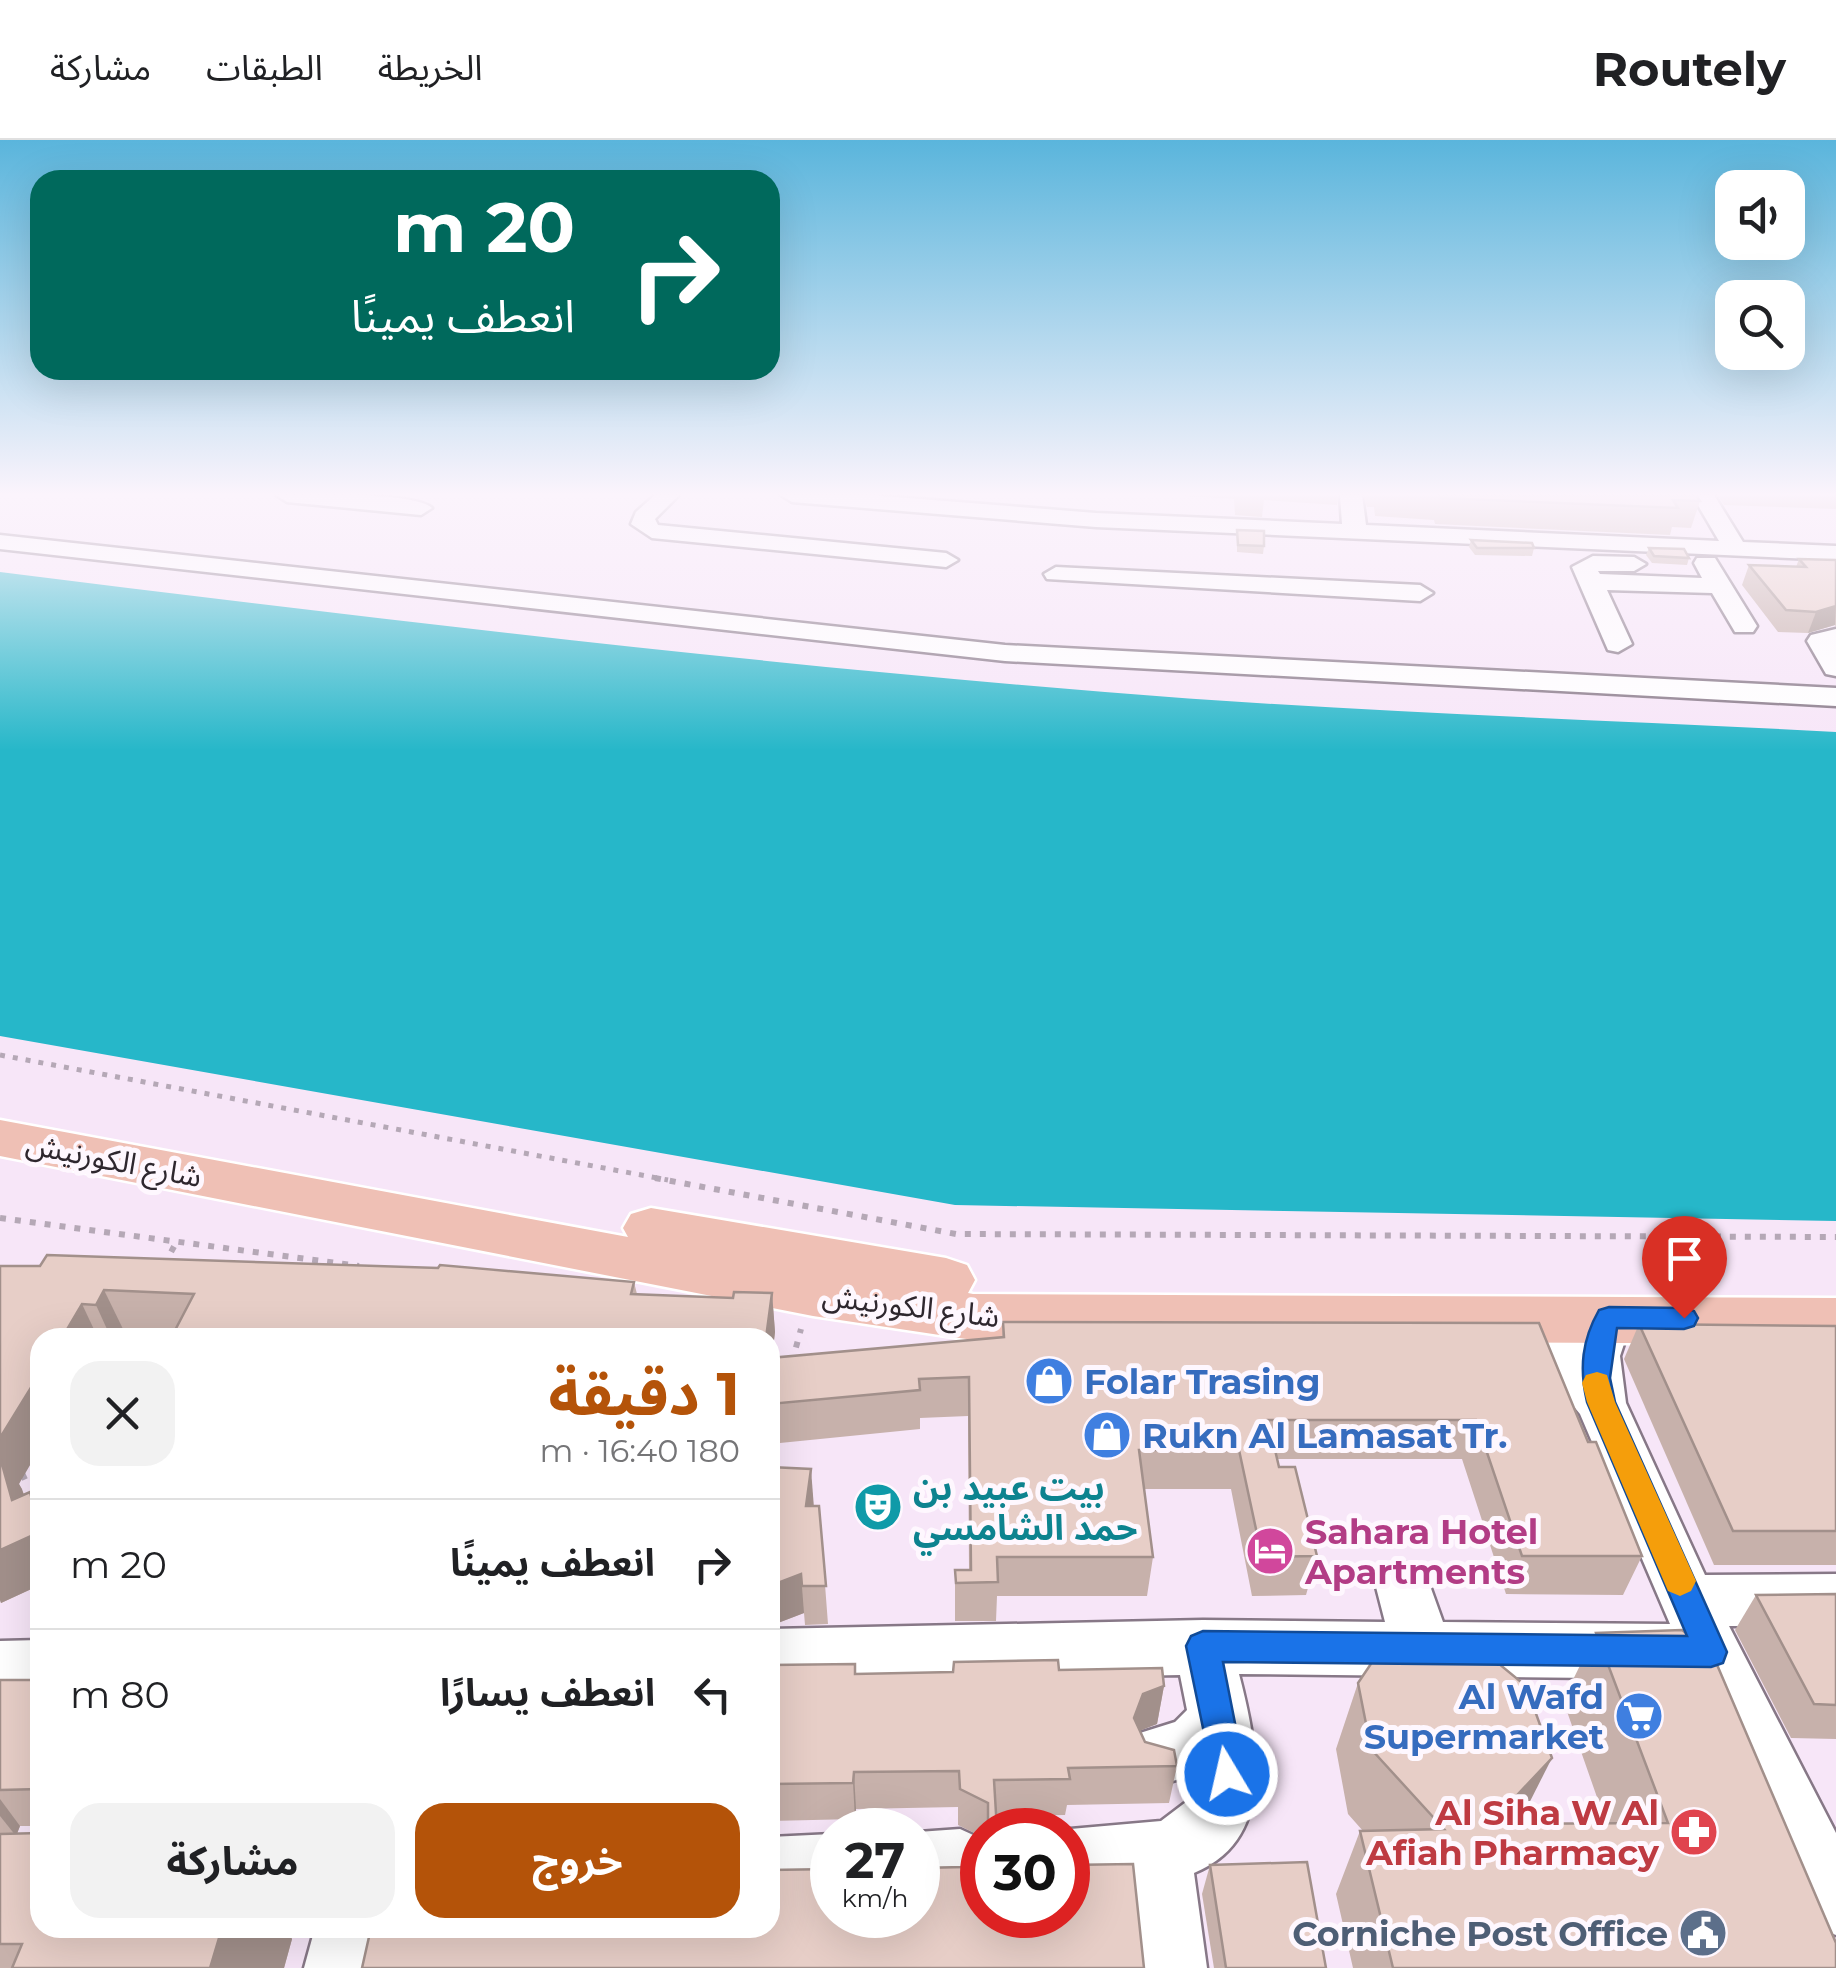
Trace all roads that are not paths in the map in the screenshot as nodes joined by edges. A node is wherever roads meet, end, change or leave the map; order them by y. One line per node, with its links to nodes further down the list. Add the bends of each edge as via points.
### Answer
1 (284, 580): 14 (street, via 768,638 876,640)
2 (483, 580): 13 (street, via 968,634)
3 (1371, 580): 7 (street)
4 (1676, 580): 6 (street)
5 (1723, 580): 6 (street)
6 (1720, 587): 8 (street); 10 (street, via 1590,581)
7 (1420, 593)
8 (1672, 604)
9 (1836, 637): 12 (street, via 1821,641)
10 (1618, 644)
11 (938, 665): 14 (street)
12 (1836, 668)
13 (1836, 680)
14 (1378, 683): 15 (street, via 1474,696 1494,690 1498,680)
15 (1836, 697)
16 (0, 1108): 18 (main road, شارع الكورنيش, via 954,1280 1047,1286)
17 (0, 1138): 20 (main road, شارع الكورنيش, via 916,1310 1029,1319)
18 (1836, 1289)
19 (1609, 1317): 20 (main road, شارع الكورنيش); 21 (main road, شارع الكورنيش); 22 (street, via 1595,1356)
20 (1511, 1318): 22 (street, via 1561,1356)
21 (1836, 1321)
22 (1601, 1402): 25 (street)
23 (1404, 1586): 27 (street)
24 (1836, 1600): 25 (street)
25 (1700, 1626): 27 (street); 37 (street)
26 (1203, 1646): 27 (street); 28 (street); 31 (street)
27 (1422, 1649)
28 (780, 1656)
29 (30, 1668): 30 (street)
30 (0, 1669)
31 (1218, 1716): 32 (street, via 1203,1740); 33 (street, via 1225,1800 1199,1838)
32 (1162, 1754)
33 (1159, 1855): 34 (street); 40 (street)
34 (1090, 1858)
35 (810, 1868): 36 (street)
36 (780, 1870)
37 (1836, 1902)
38 (346, 1938): 39 (street)
39 (338, 1968)
40 (1173, 1968)

